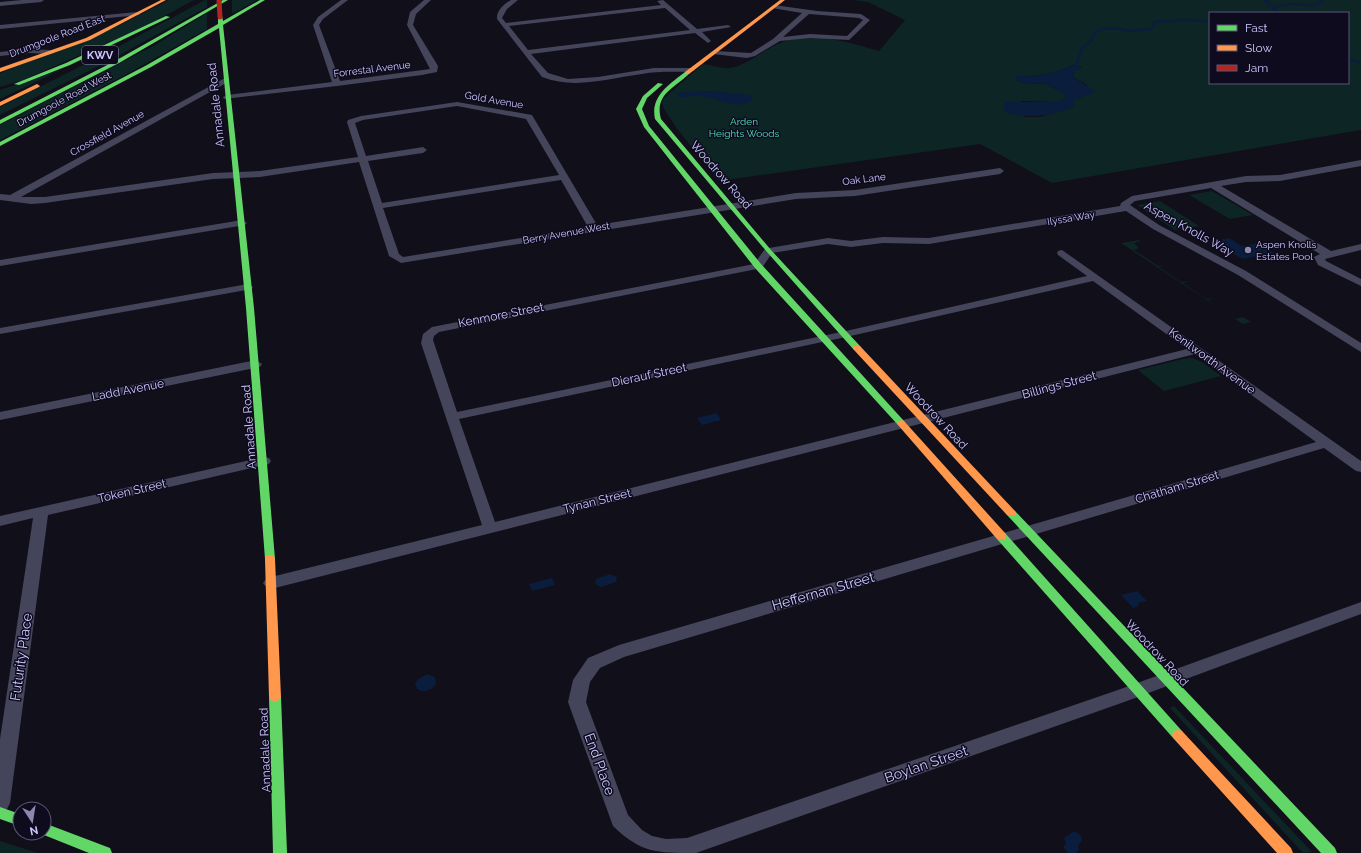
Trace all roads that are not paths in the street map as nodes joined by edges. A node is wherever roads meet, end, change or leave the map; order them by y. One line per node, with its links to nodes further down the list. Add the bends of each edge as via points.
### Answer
1 (41, 0): 11 (street)
2 (164, 0): 15 (main road, Drumgoole Road East)
3 (219, 0): 16 (main road, Annadale Road, bridge)
4 (226, 0): 37 (main road, KWV)
5 (262, 0): 16 (main road, Drumgoole Road West)
6 (345, 0): 38 (street, via 320,18 316,24)
7 (428, 0): 38 (street, Forrestal Avenue, via 410,16 409,20 434,70)
8 (515, 0): 18 (street, via 499,14)
9 (658, 0): 13 (street)
10 (767, 0): 12 (street)
11 (0, 4)
12 (778, 4): 14 (street); 30 (main road, Woodrow Road)
13 (666, 6): 18 (street); 20 (street)
14 (806, 12): 21 (street); 21 (street, via 861,16 868,20 847,38 810,36)
15 (137, 14): 19 (street); 27 (main road, Drumgoole Road East, via 99,34)
16 (220, 21): 25 (main road, Annadale Road); 28 (main road, Drumgoole Road West)
17 (731, 24): 20 (street); 22 (main road)
18 (504, 25): 29 (street)
19 (0, 27)
20 (695, 31): 22 (street); 29 (street)
21 (775, 40): 30 (street, via 750,56)
22 (708, 41): 26 (main road)
23 (200, 48): 28 (main road)
24 (213, 48): 25 (main road)
25 (222, 48): 36 (main road, Annadale Road)
26 (699, 49)
27 (51, 52): 31 (street); 33 (main road, Drumgoole Road East)
28 (174, 52): 44 (main road, Drumgoole Road West)
29 (527, 52): 34 (street, via 545,74 562,80)
30 (715, 53): 35 (main road, Woodrow Road)
31 (0, 54)
32 (684, 61): 34 (main road)
33 (0, 70)
34 (674, 70): 35 (street); 57 (main road, via 645,97 639,109 646,126)
35 (691, 70): 56 (main road, Woodrow Road, via 662,95 656,104 655,112 669,134)
36 (225, 80): 40 (main road, Annadale Road); 53 (street, Crossfield Avenue)
37 (75, 83): 42 (main road); 43 (main road, KWV)
38 (337, 84): 40 (street, Forrestal Avenue)
39 (6, 87): 41 (main road, KWV, via 51,71 176,14 82,65)
40 (227, 97): 49 (main road, Annadale Road)
41 (0, 104)
42 (0, 117)
43 (0, 122)
44 (0, 144)
45 (423, 150): 46 (street)
46 (362, 159): 49 (street, via 260,174); 50 (street, Gold Avenue, via 350,124 352,120 457,104 529,117); 55 (street)
47 (1361, 163): 51 (street, via 1280,178 1246,179)
48 (1000, 171): 56 (street, Oak Lane, via 855,193 796,196)
49 (236, 175): 53 (street, via 45,200); 59 (main road, Annadale Road)
50 (564, 177): 55 (street); 60 (street, Gold Avenue)
51 (1213, 185): 58 (street, via 1132,199 1125,203); 64 (street)
52 (0, 196): 53 (street)
53 (12, 198): 54 (street, Crossfield Avenue)
54 (0, 205)
55 (378, 206): 60 (street, Berry Avenue West, via 394,256 401,260)
56 (731, 206): 57 (street, Berry Avenue West); 62 (main road, Woodrow Road)
57 (712, 208): 60 (street, Berry Avenue West); 66 (main road)
58 (1127, 208): 62 (street, Ilyssa Way, via 929,242 828,242); 73 (street, Aspen Knolls Way, via 1156,227 1242,273)
59 (242, 224): 65 (street); 69 (main road, Annadale Road)
60 (594, 228)
61 (1361, 247): 64 (street)
62 (769, 251): 66 (street); 71 (main road, Woodrow Road)
63 (1062, 253): 67 (street, Kenilworth Avenue)
64 (1325, 258): 68 (street)
65 (0, 262)
66 (758, 266): 72 (main road); 77 (street, Kenmore Street, via 436,329 430,332 427,343)
67 (1095, 277): 71 (street, Dierauf Street); 74 (street, Kenilworth Avenue)
68 (1361, 283)
69 (248, 287): 70 (street); 75 (main road, Annadale Road)
70 (0, 331)
71 (846, 334): 72 (street, Dierauf Street); 78 (main road, Woodrow Road)
72 (824, 338): 77 (street, Dierauf Street); 79 (main road)
73 (1361, 348)
74 (1196, 350): 78 (street, Billings Street); 80 (street, Kenilworth Avenue)
75 (256, 364): 76 (street, Ladd Avenue); 81 (main road, Annadale Road)
76 (0, 416)
77 (452, 417): 85 (street, Kenmore Street)
78 (923, 420): 79 (street, Tynan Street); 86 (main road, Woodrow Road)
79 (902, 426): 85 (street, Tynan Street); 87 (main road)
80 (1326, 443): 82 (street, Kenilworth Avenue); 86 (street, Chatham Street)
81 (264, 461): 83 (street, Token Street); 88 (main road, Annadale Road)
82 (1361, 468)
83 (41, 511): 84 (street, Token Street); 93 (street, Futurity Place)
84 (0, 521)
85 (490, 528): 88 (street, Tynan Street)
86 (1027, 532): 87 (street, Heffernan Street); 91 (main road, Woodrow Road)
87 (1002, 539): 90 (street, Heffernan Street); 92 (main road)
88 (271, 583): 99 (main road, Annadale Road)
89 (1361, 608): 91 (street)
90 (619, 652): 97 (street, End Place, via 594,663 582,680 577,702 620,820 632,835 648,845 667,849)
91 (1165, 679): 92 (street, Boylan Street); 101 (main road, Woodrow Road)
92 (1137, 690): 97 (street, Boylan Street); 100 (main road)
93 (0, 803)
94 (0, 814): 95 (main road)
95 (12, 818)
96 (52, 832): 98 (main road)
97 (687, 847)
98 (105, 853)
99 (280, 853)
100 (1286, 853)
101 (1330, 853)

